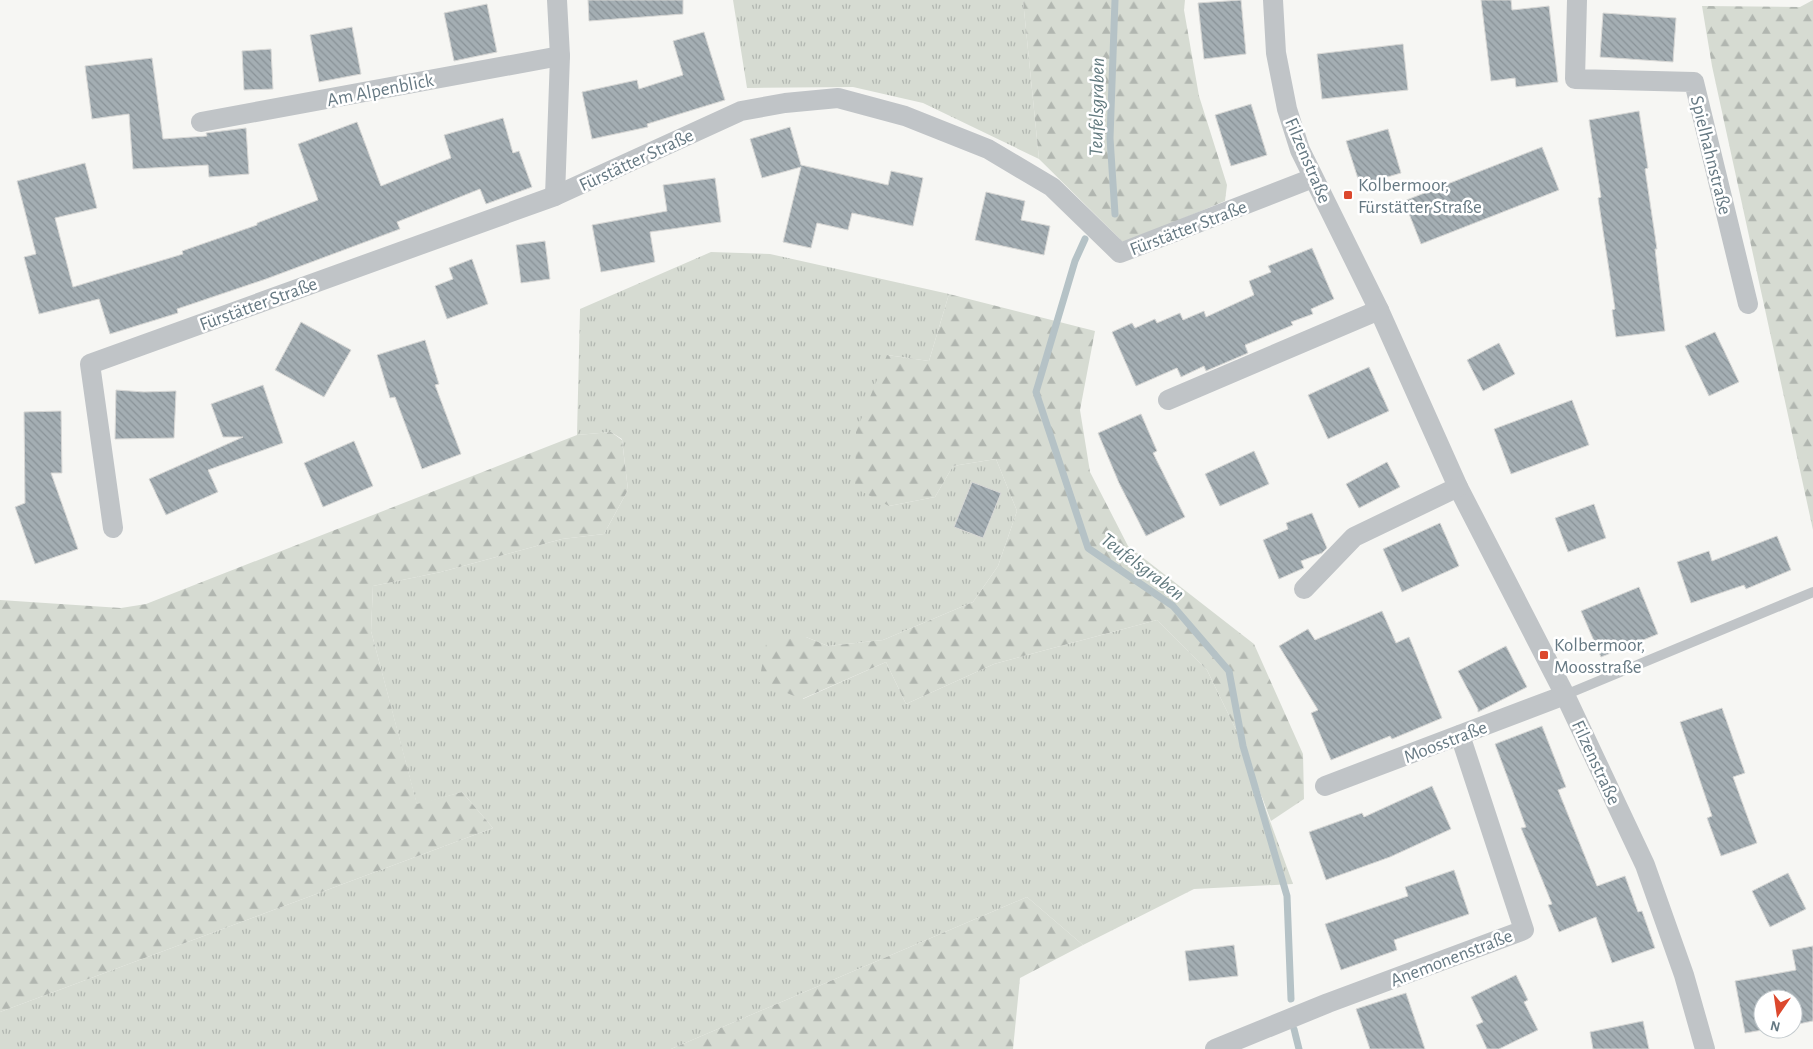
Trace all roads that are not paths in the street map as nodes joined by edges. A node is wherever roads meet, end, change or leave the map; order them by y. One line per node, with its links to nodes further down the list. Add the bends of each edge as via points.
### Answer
1 (556, 0): 4 (street)
2 (1273, 0): 6 (street, Filzenstraße, via 1276,53 1287,109)
3 (1577, 0): 8 (street, Spielhahnstraße, via 1575,79 1694,82)
4 (560, 56): 5 (street, Am Alpenblick); 7 (street)
5 (201, 122)
6 (1313, 178): 7 (street, Fürstätter Straße, via 1120,253 1052,187 988,149 905,116 838,98 741,111); 9 (street, Filzenstraße)
7 (555, 196): 12 (street, Fürstätter Straße, via 90,364)
8 (1748, 304)
9 (1379, 310): 10 (street); 11 (street, Filzenstraße)
10 (1168, 400)
11 (1458, 486): 13 (street, via 1354,537); 15 (street, Filzenstraße)
12 (113, 528)
13 (1304, 589)
14 (1813, 592): 15 (lane)
15 (1565, 695): 16 (street, Moosstraße); 19 (street, Filzenstraße, via 1645,866 1684,975)
16 (1460, 735): 17 (street, Moosstraße); 18 (street, Anemonenstraße, via 1524,930 1328,1003)
17 (1324, 786)
18 (1216, 1049)
19 (1705, 1049)

